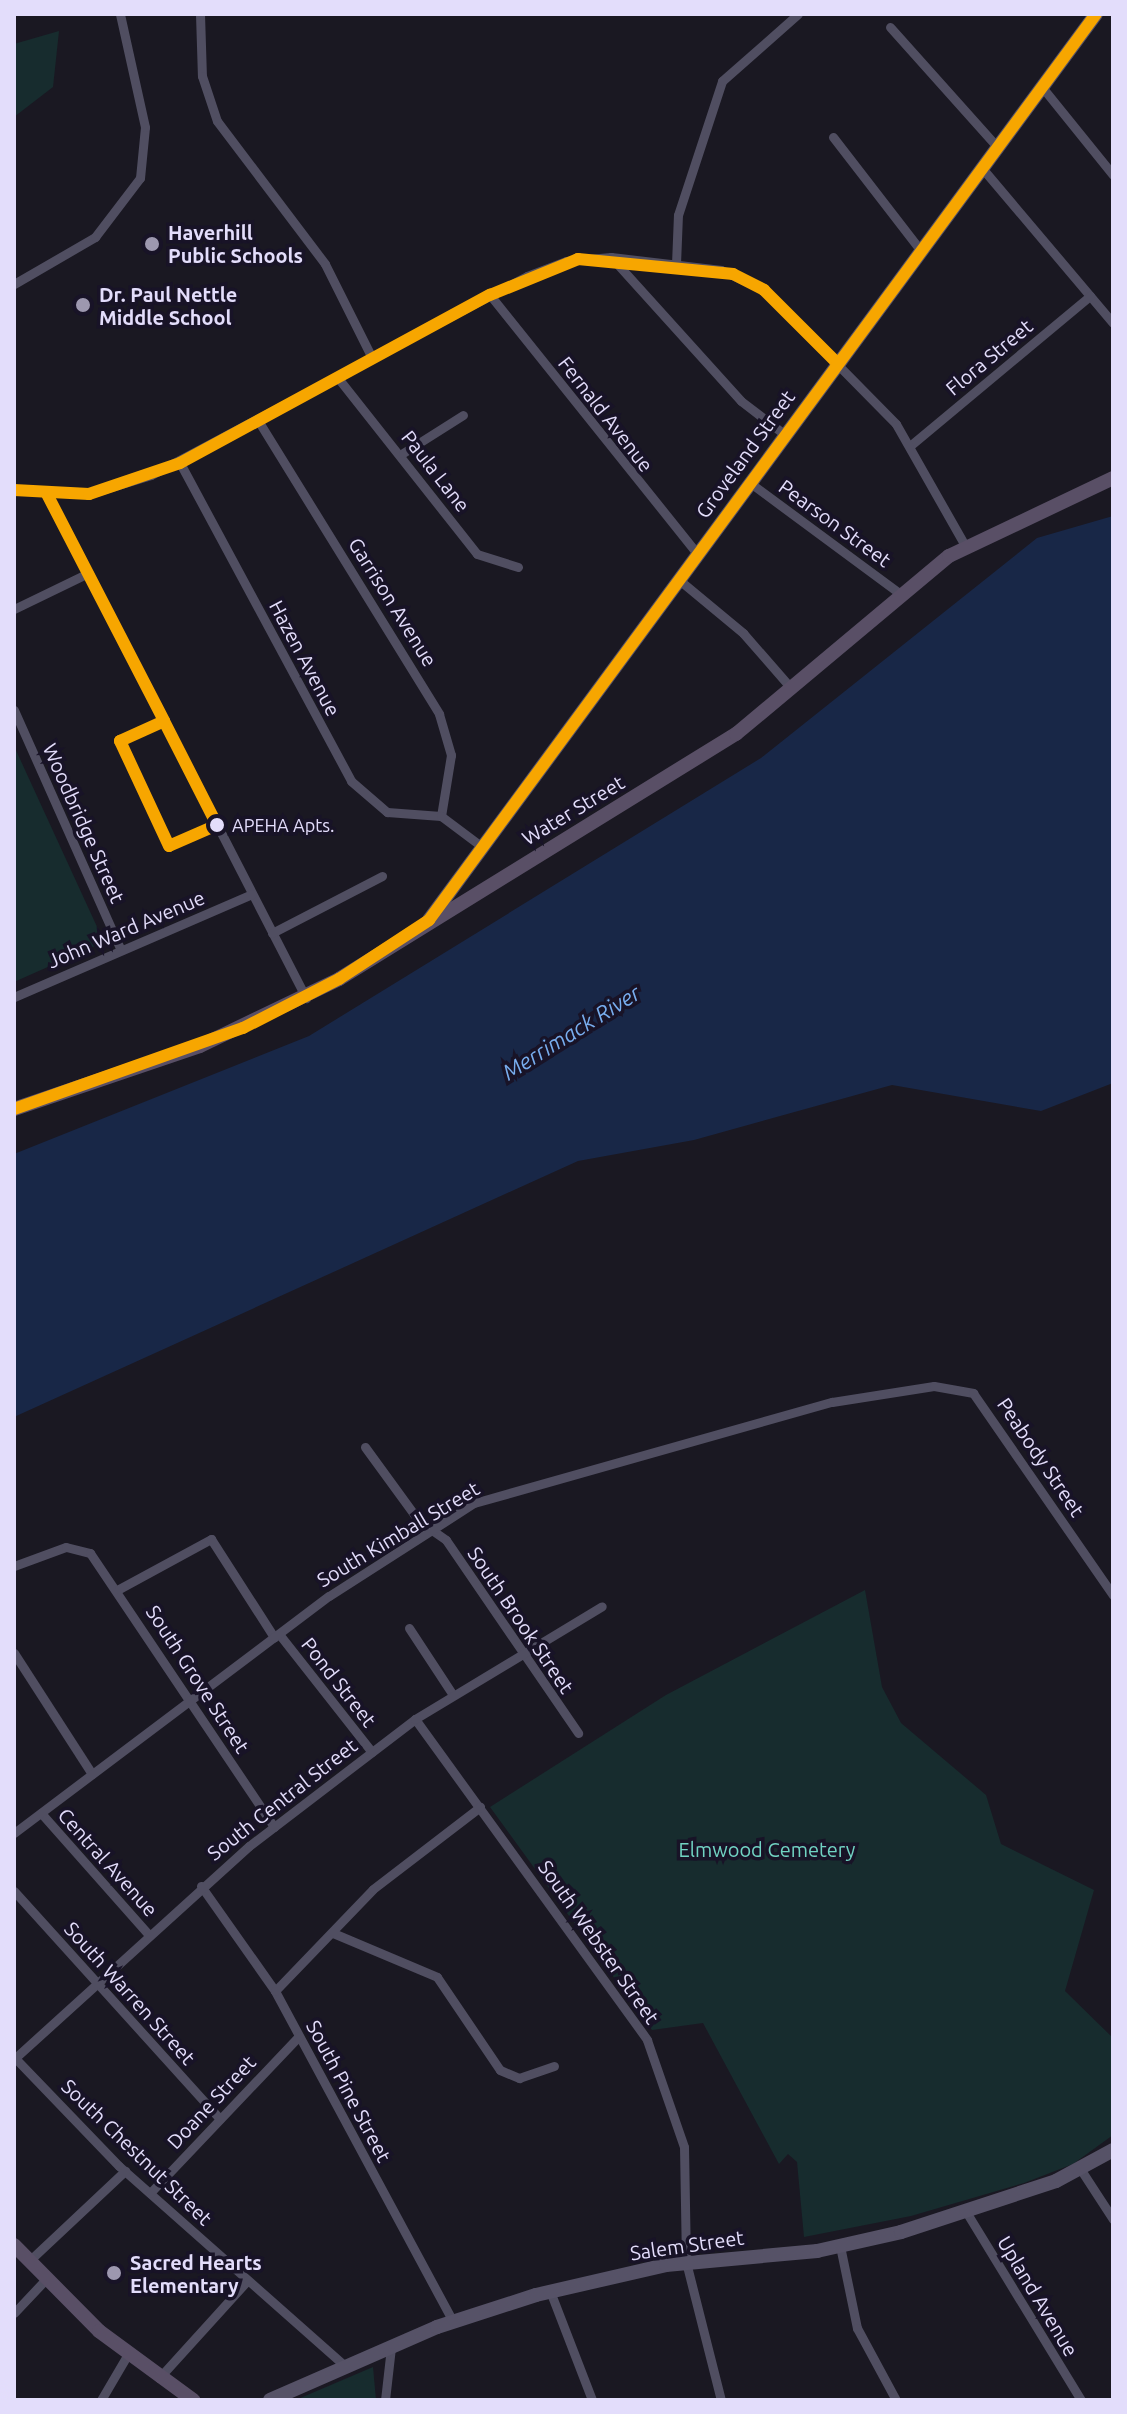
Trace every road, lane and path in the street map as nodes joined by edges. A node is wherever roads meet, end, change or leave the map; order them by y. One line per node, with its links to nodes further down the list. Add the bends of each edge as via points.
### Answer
1 (120, 14): 14 (street, via 145,127 140,178 95,237)
2 (200, 14): 18 (street, via 202,76 217,121 325,264)
3 (798, 14): 13 (street, via 722,81 678,215)
4 (1096, 14): 6 (main road, Groveland Street)
5 (890, 27): 8 (street)
6 (1042, 87): 8 (main road, Groveland Street); 10 (street)
7 (833, 137): 11 (street)
8 (998, 148): 9 (main road, Groveland Street)
9 (982, 168): 11 (main road, Groveland Street); 16 (street)
10 (1113, 175)
11 (921, 251): 19 (main road, Groveland Street)
12 (611, 257): 13 (street); 15 (street, via 555,264); 23 (street, via 731,391)
13 (676, 264): 19 (street, via 750,282)
14 (14, 284)
15 (490, 295): 18 (street); 32 (street, Fernald Avenue)
16 (1090, 296): 17 (street); 24 (street, Flora Street)
17 (1113, 323)
18 (372, 358): 20 (street)
19 (837, 363): 23 (main road, Groveland Street); 24 (street)
20 (338, 378): 22 (street); 25 (street, Paula Lane)
21 (463, 415): 25 (street)
22 (259, 422): 26 (street); 40 (street, Garrison Avenue, via 439,714 451,755)
23 (784, 434): 28 (main road, Groveland Street)
24 (911, 445): 31 (street)
25 (403, 453): 33 (street, Paula Lane, via 477,554)
26 (180, 463): 30 (street, via 100,492); 40 (street, Hazen Avenue, via 351,781 387,812)
27 (1113, 478): 31 (main road, Water Street)
28 (749, 482): 32 (main road, Groveland Street); 36 (street, Pearson Street)
29 (14, 490): 30 (street)
30 (47, 494): 34 (street)
31 (966, 547): 36 (main road, Water Street)
32 (697, 553): 35 (main road, Groveland Street)
33 (518, 567)
34 (88, 573): 37 (street); 43 (street)
35 (678, 579): 38 (street, via 743,633); 41 (main road, Groveland Street)
36 (899, 593): 38 (main road, Water Street)
37 (14, 609)
38 (791, 688): 44 (main road, Water Street, via 708,753)
39 (14, 710): 46 (street, Woodbridge Street)
40 (441, 816): 41 (street)
41 (481, 846): 44 (main road, Groveland Street)
42 (382, 876): 45 (street)
43 (252, 894): 45 (street); 46 (street, John Ward Avenue)
44 (429, 920): 48 (main road, Water Street)
45 (272, 933): 48 (street)
46 (121, 950): 47 (street, John Ward Avenue)
47 (14, 997)
48 (306, 998): 49 (main road, Water Street, via 200,1046)
49 (14, 1109)
50 (959, 1387): 52 (street, South Kimball Street, via 904,1390 781,1415 504,1492); 55 (street, Peabody Street, via 981,1401)
51 (365, 1447): 52 (street, South Brook Street)
52 (432, 1531): 58 (street, South Kimball Street); 60 (street, South Brook Street, via 446,1540)
53 (14, 1566): 54 (street, South Grove Street, via 66,1547 90,1553)
54 (119, 1589): 58 (street, Pond Street, via 211,1539); 62 (street, South Grove Street)
55 (1113, 1595)
56 (602, 1606): 60 (street, South Central Street)
57 (409, 1628): 61 (street)
58 (276, 1636): 62 (street, South Kimball Street); 65 (street, Pond Street)
59 (14, 1653): 66 (street)
60 (519, 1654): 61 (street, South Central Street); 64 (street, South Brook Street)
61 (453, 1695): 63 (street, South Central Street)
62 (190, 1701): 66 (street, South Kimball Street); 69 (street, South Grove Street)
63 (415, 1719): 65 (street, South Central Street); 67 (street, South Webster Street)
64 (578, 1733)
65 (372, 1752): 69 (street, South Central Street)
66 (92, 1774): 68 (street, South Kimball Street)
67 (480, 1807): 73 (street, via 373,1889); 90 (street, South Webster Street, via 647,2040 684,2147)
68 (41, 1813): 70 (street, South Kimball Street); 74 (street, Central Avenue)
69 (274, 1827): 71 (street, South Central Street)
70 (14, 1833)
71 (201, 1886): 74 (street, South Central Street); 76 (street, South Pine Street)
72 (14, 1891): 75 (street, South Warren Street)
73 (333, 1933): 76 (street); 79 (street, via 437,1977 500,2070 519,2078)
74 (148, 1934): 75 (street, South Central Street)
75 (96, 1982): 78 (street, South Central Street); 80 (street, South Warren Street)
76 (275, 1991): 77 (street, South Pine Street)
77 (299, 2036): 80 (street, Doane Street); 95 (street, South Pine Street)
78 (14, 2058): 83 (street, South Chestnut Street)
79 (554, 2066)
80 (220, 2119): 84 (street, Doane Street)
81 (1113, 2150): 82 (main road, Salem Street)
82 (1081, 2170): 85 (main road, Salem Street); 86 (street)
83 (125, 2171): 84 (street, South Chestnut Street); 89 (street)
84 (150, 2193): 92 (street, South Chestnut Street)
85 (965, 2210): 88 (main road, Salem Street); 107 (street, Upland Avenue)
86 (1113, 2219)
87 (14, 2245): 89 (main road)
88 (840, 2246): 90 (main road, Salem Street); 106 (street, via 857,2328)
89 (29, 2261): 91 (main road)
90 (686, 2262): 93 (main road, Salem Street); 105 (street, South Webster Street)
91 (46, 2279): 94 (street); 97 (main road)
92 (248, 2280): 98 (street, South Chestnut Street); 99 (street)
93 (550, 2291): 95 (main road, Salem Street); 104 (street)
94 (14, 2313)
95 (453, 2321): 96 (main road, Salem Street)
96 (391, 2347): 98 (main road, Salem Street); 103 (street)
97 (128, 2354): 99 (main road); 100 (street)
98 (345, 2366): 102 (main road, Salem Street)
99 (159, 2378): 101 (main road)
100 (101, 2400)
101 (193, 2400)
102 (270, 2400)
103 (385, 2400)
104 (592, 2400)
105 (721, 2400)
106 (896, 2400)
107 (1081, 2400)

